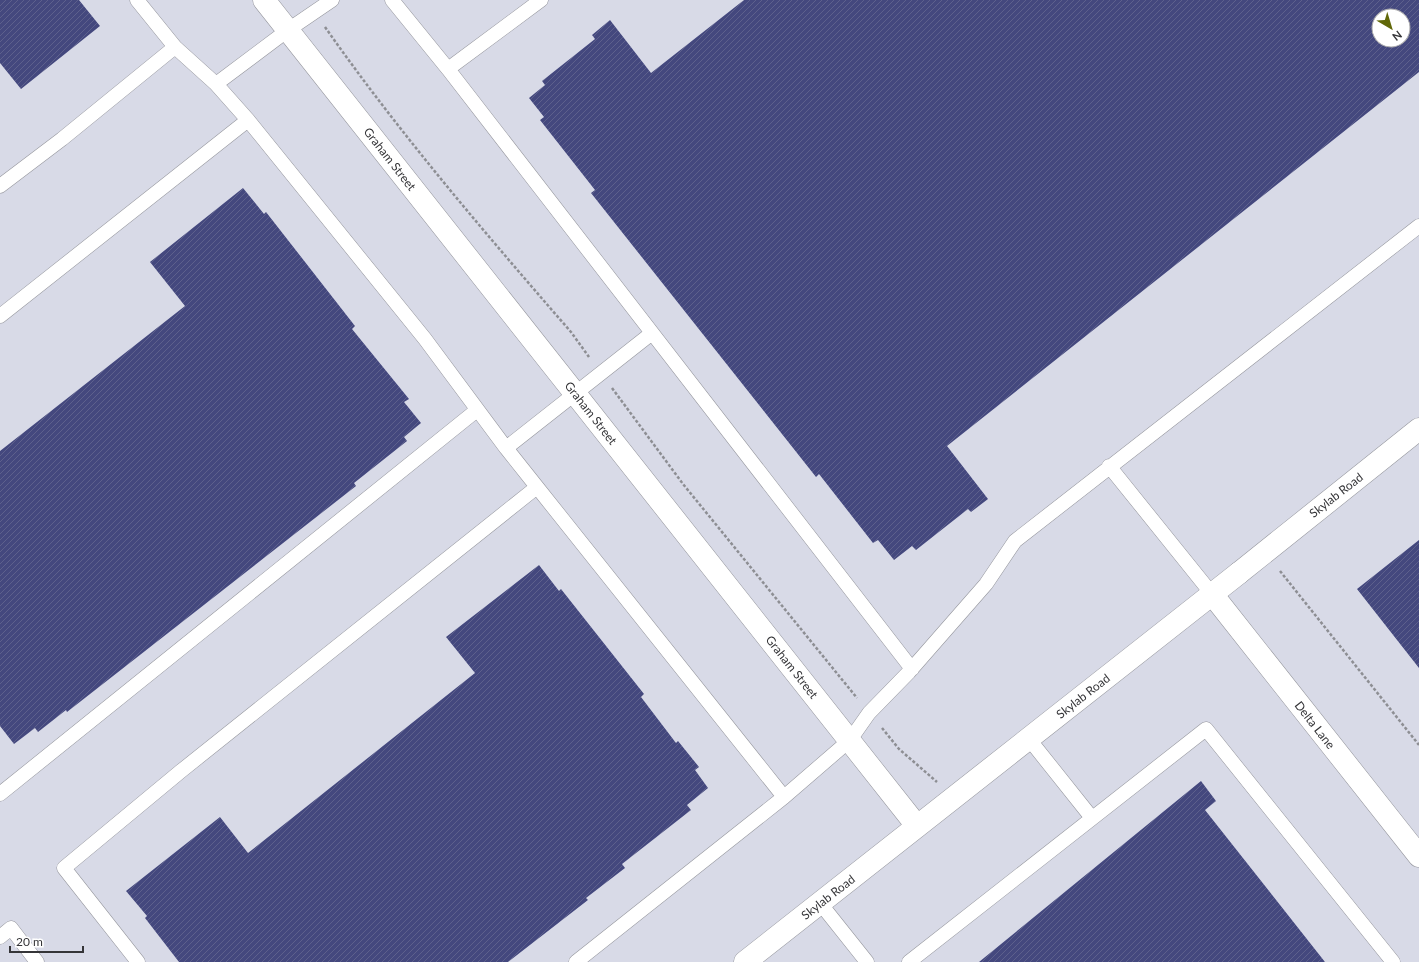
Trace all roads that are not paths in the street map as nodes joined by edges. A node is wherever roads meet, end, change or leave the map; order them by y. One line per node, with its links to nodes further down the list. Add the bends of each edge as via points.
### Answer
1 (137, 0): 7 (lane)
2 (264, 0): 6 (street, Graham Street)
3 (332, 0): 6 (lane)
4 (392, 0): 8 (lane)
5 (541, 0): 8 (lane)
6 (288, 30): 9 (lane); 15 (street, Graham Street)
7 (175, 47): 9 (lane); 11 (lane)
8 (448, 69): 14 (lane)
9 (216, 84): 10 (lane)
10 (248, 120): 13 (lane); 16 (lane, via 425,339)
11 (0, 186)
12 (1419, 226): 19 (lane)
13 (0, 316)
14 (652, 333): 15 (lane); 22 (lane)
15 (575, 393): 18 (lane); 24 (street, Graham Street)
16 (477, 410): 18 (lane); 25 (lane)
17 (1419, 429): 21 (street, Skylab Road)
18 (506, 448): 20 (lane)
19 (1109, 466): 21 (lane); 22 (lane, via 1015,541 986,584)
20 (537, 486): 26 (lane); 33 (lane, via 64,868)
21 (1212, 594): 23 (street, Skylab Road); 29 (street, Delta Lane)
22 (912, 669): 24 (lane, via 869,712)
23 (1029, 738): 27 (lane); 28 (street, Skylab Road)
24 (850, 740): 26 (lane); 28 (street, Graham Street)
25 (0, 794)
26 (784, 797): 34 (lane)
27 (1092, 818): 37 (lane); 38 (lane, via 1206,729)
28 (917, 826): 30 (street, Skylab Road)
29 (1419, 856)
30 (820, 903): 35 (street, Skylab Road); 36 (lane)
31 (0, 937): 32 (lane, via 11,928)
32 (37, 962)
33 (138, 962)
34 (576, 962)
35 (746, 962)
36 (867, 962)
37 (909, 962)
38 (1393, 962)

